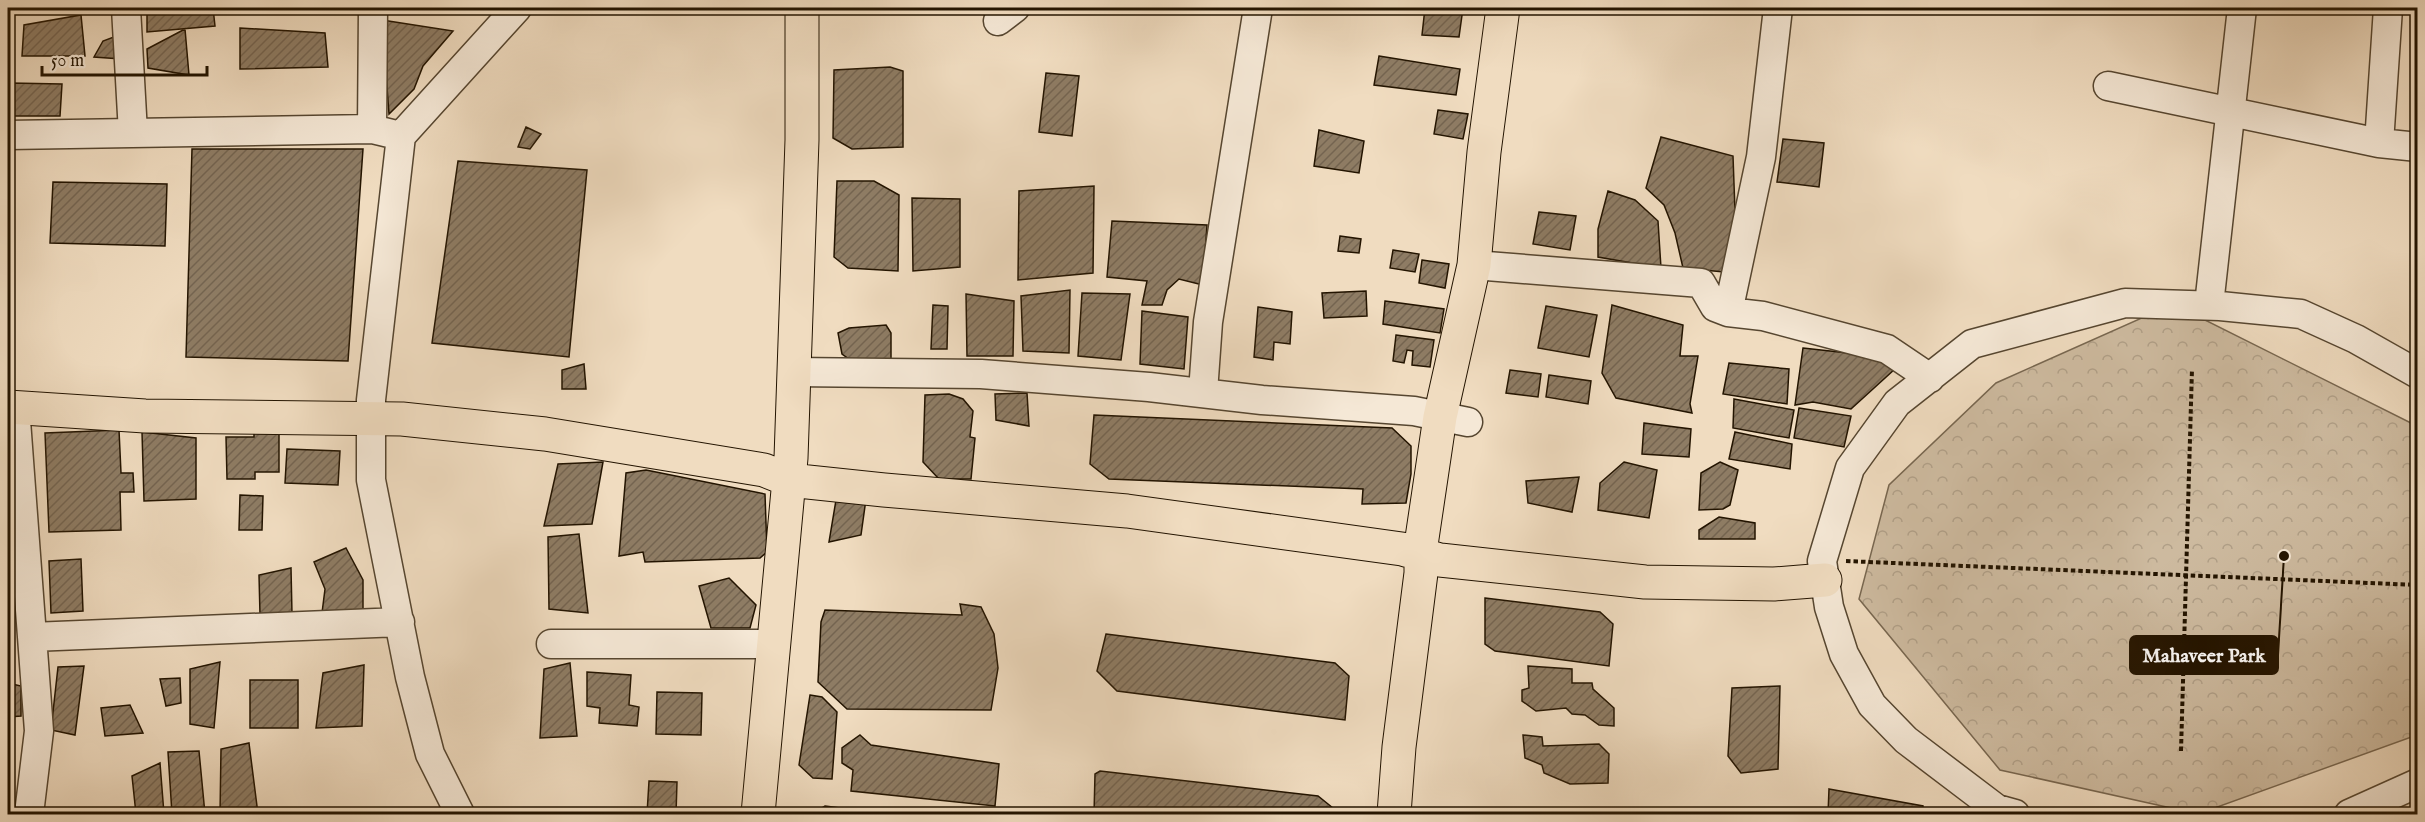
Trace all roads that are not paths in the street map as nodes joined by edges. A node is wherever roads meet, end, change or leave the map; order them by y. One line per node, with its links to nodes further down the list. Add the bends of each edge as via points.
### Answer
1 (126, 8): 13 (street)
2 (373, 8): 12 (street)
3 (518, 8): 15 (street)
4 (802, 8): 21 (main road, via 802,140)
5 (1258, 8): 24 (street, via 1208,322)
6 (1503, 8): 18 (main road)
7 (1778, 8): 20 (street, via 1761,157)
8 (2242, 8): 11 (street)
9 (2388, 8): 16 (street)
10 (2108, 86): 11 (street)
11 (2230, 111): 16 (street); 19 (street)
12 (372, 129): 13 (street); 15 (street)
13 (133, 133): 14 (street)
14 (8, 135)
15 (401, 136): 26 (street)
16 (2379, 143): 17 (street)
17 (2418, 147)
18 (1474, 265): 20 (street, via 1701,283 1715,308); 27 (main road)
19 (2209, 305): 22 (street, via 2301,314); 23 (street, via 2126,303 1972,344)
20 (1728, 312): 23 (street, via 1763,316 1887,349)
21 (793, 372): 24 (street, via 981,374); 28 (main road)
22 (2418, 374)
23 (1929, 378): 30 (street, via 1898,403 1850,468)
24 (1203, 392): 27 (street, via 1414,411)
25 (11, 407): 26 (main road, via 145,416); 32 (street)
26 (371, 418): 28 (main road, via 545,434 765,470); 31 (street, via 371,480)
27 (1454, 419): 29 (main road)
28 (789, 480): 29 (main road, via 1127,511 1402,549); 34 (main road)
29 (1421, 555): 30 (main road, via 1645,582 1774,584); 39 (main road)
30 (1824, 570): 40 (street, via 1829,607 1844,654 1872,705 1906,740 1997,810)
31 (400, 622): 32 (street); 37 (street, via 430,753)
32 (32, 637): 36 (street, via 39,730)
33 (551, 644): 34 (street)
34 (776, 644): 38 (main road)
35 (2418, 783): 41 (street)
36 (28, 814)
37 (460, 814)
38 (758, 814)
39 (1394, 814)
40 (2014, 814)
41 (2349, 814)

